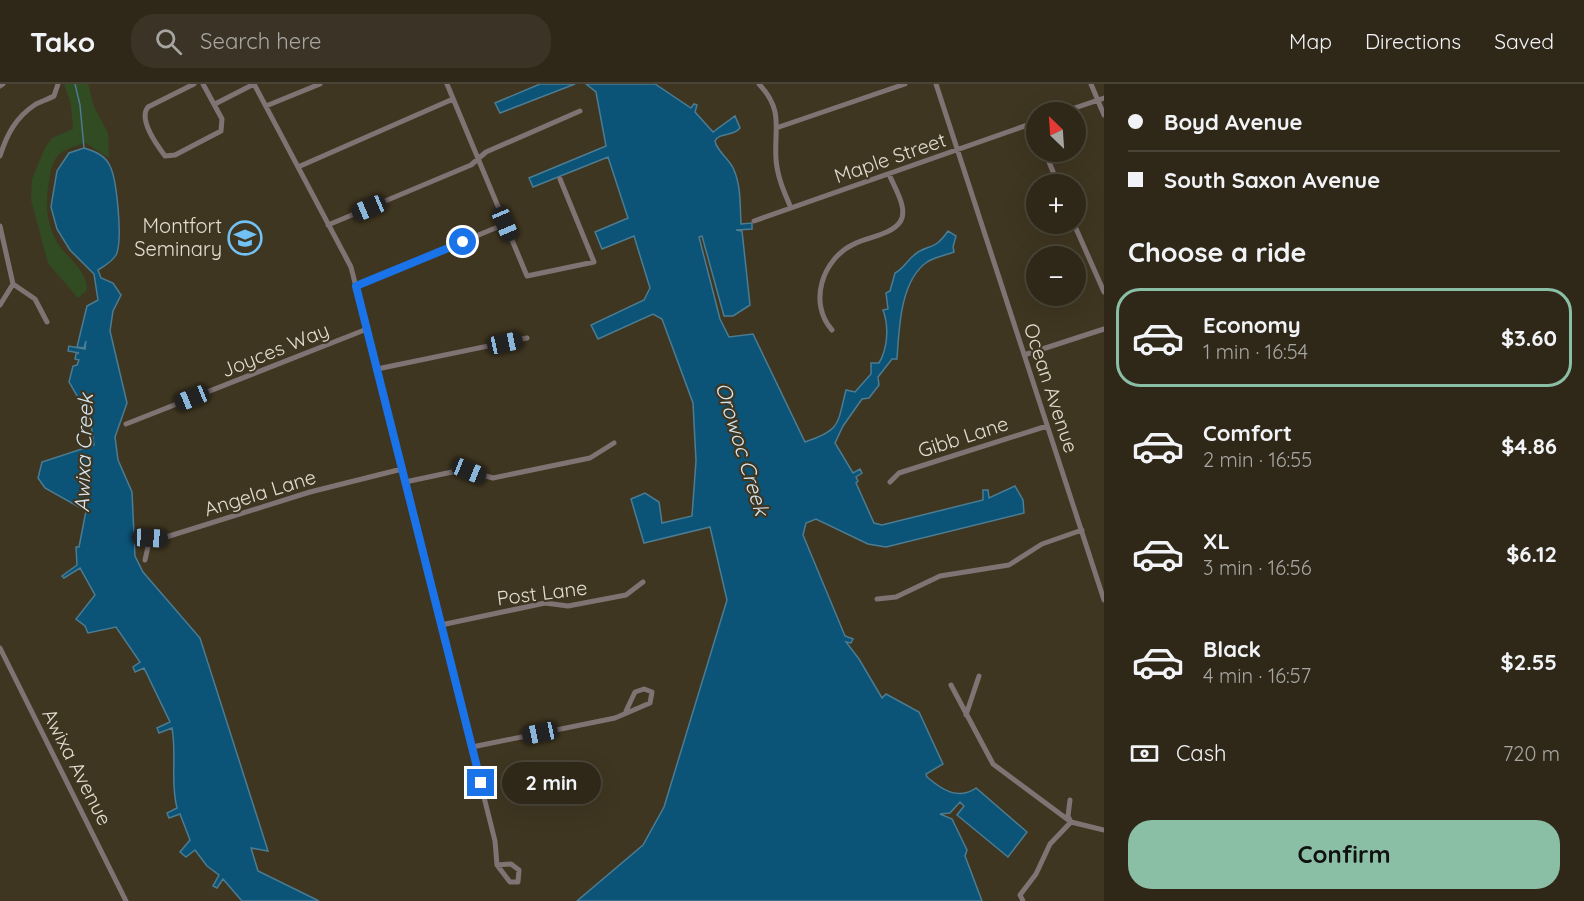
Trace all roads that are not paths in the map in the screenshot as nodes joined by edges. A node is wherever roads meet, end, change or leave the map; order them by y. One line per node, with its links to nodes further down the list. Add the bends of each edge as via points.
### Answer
1 (58, 84): 21 (street, via 54,96 18,119)
2 (194, 84): 13 (street, via 148,106 144,112 165,156 175,155 221,131 223,122)
3 (202, 84): 13 (street)
4 (254, 84): 13 (street); 15 (street)
5 (320, 84): 15 (street)
6 (447, 84): 11 (street)
7 (759, 84): 19 (street, via 772,100)
8 (905, 84): 19 (street)
9 (936, 84): 20 (street, Ocean Avenue)
10 (1091, 84): 12 (street)
11 (453, 99): 22 (street); 23 (street)
12 (1101, 99): 14 (street); 17 (street)
13 (215, 104)
14 (1086, 104)
15 (266, 106): 23 (street)
16 (580, 111): 22 (street)
17 (1104, 115)
18 (1026, 126): 20 (street, Maple Street)
19 (779, 127): 26 (street, via 776,159)
20 (957, 150): 24 (street, Maple Street); 42 (street, Ocean Avenue)
21 (0, 156)
22 (478, 159): 28 (street); 29 (street)
23 (298, 167): 29 (street)
24 (889, 174): 26 (street, Maple Street); 40 (street, via 903,212 900,222 851,245 831,264 820,290 824,321)
25 (560, 179): 28 (street, via 594,262 526,276)
26 (791, 208): 27 (street, Maple Street)
27 (754, 221)
28 (505, 224): 34 (street)
29 (328, 225): 34 (street, via 351,267)
30 (0, 226): 32 (street)
31 (1078, 234): 35 (street)
32 (2, 245): 33 (street)
33 (13, 284): 36 (street); 37 (street, via 35,299)
34 (356, 286): 38 (street)
35 (1104, 292)
36 (0, 305)
37 (47, 322)
38 (367, 329): 43 (street); 44 (street, Joyces Way)
39 (1104, 329): 42 (street)
40 (832, 330)
41 (526, 338): 43 (street)
42 (1024, 355): 45 (street, Ocean Avenue)
43 (377, 369): 47 (street)
44 (126, 424)
45 (1047, 426): 49 (street, Gibb Lane, via 899,473); 50 (street, Ocean Avenue)
46 (614, 443): 48 (street, via 590,458 493,478 459,471)
47 (402, 469): 48 (street); 51 (street, Angela Lane, via 310,492 163,538 150,538)
48 (405, 482): 55 (street)
49 (890, 482)
50 (1082, 530): 53 (street, via 1042,544 1009,565 940,576 896,597); 54 (street, Ocean Avenue)
51 (145, 560)
52 (643, 582): 55 (street, Post Lane, via 626,595 568,606 545,603)
53 (877, 598)
54 (1104, 600)
55 (441, 625): 61 (street)
56 (0, 648): 66 (street, Awixa Avenue)
57 (979, 676): 60 (street)
58 (951, 685): 60 (street)
59 (626, 711): 59 (street, via 650,703 652,692 635,692); 61 (street, via 615,718)
60 (966, 715): 63 (street, via 993,765)
61 (472, 747): 65 (street)
62 (1070, 800): 63 (street)
63 (1071, 822): 64 (street); 67 (street, via 1045,852 1036,874 1022,889)
64 (1104, 830)
65 (497, 865): 65 (street, via 511,864 519,870 518,882 510,882)
66 (126, 901)
67 (1023, 901)

